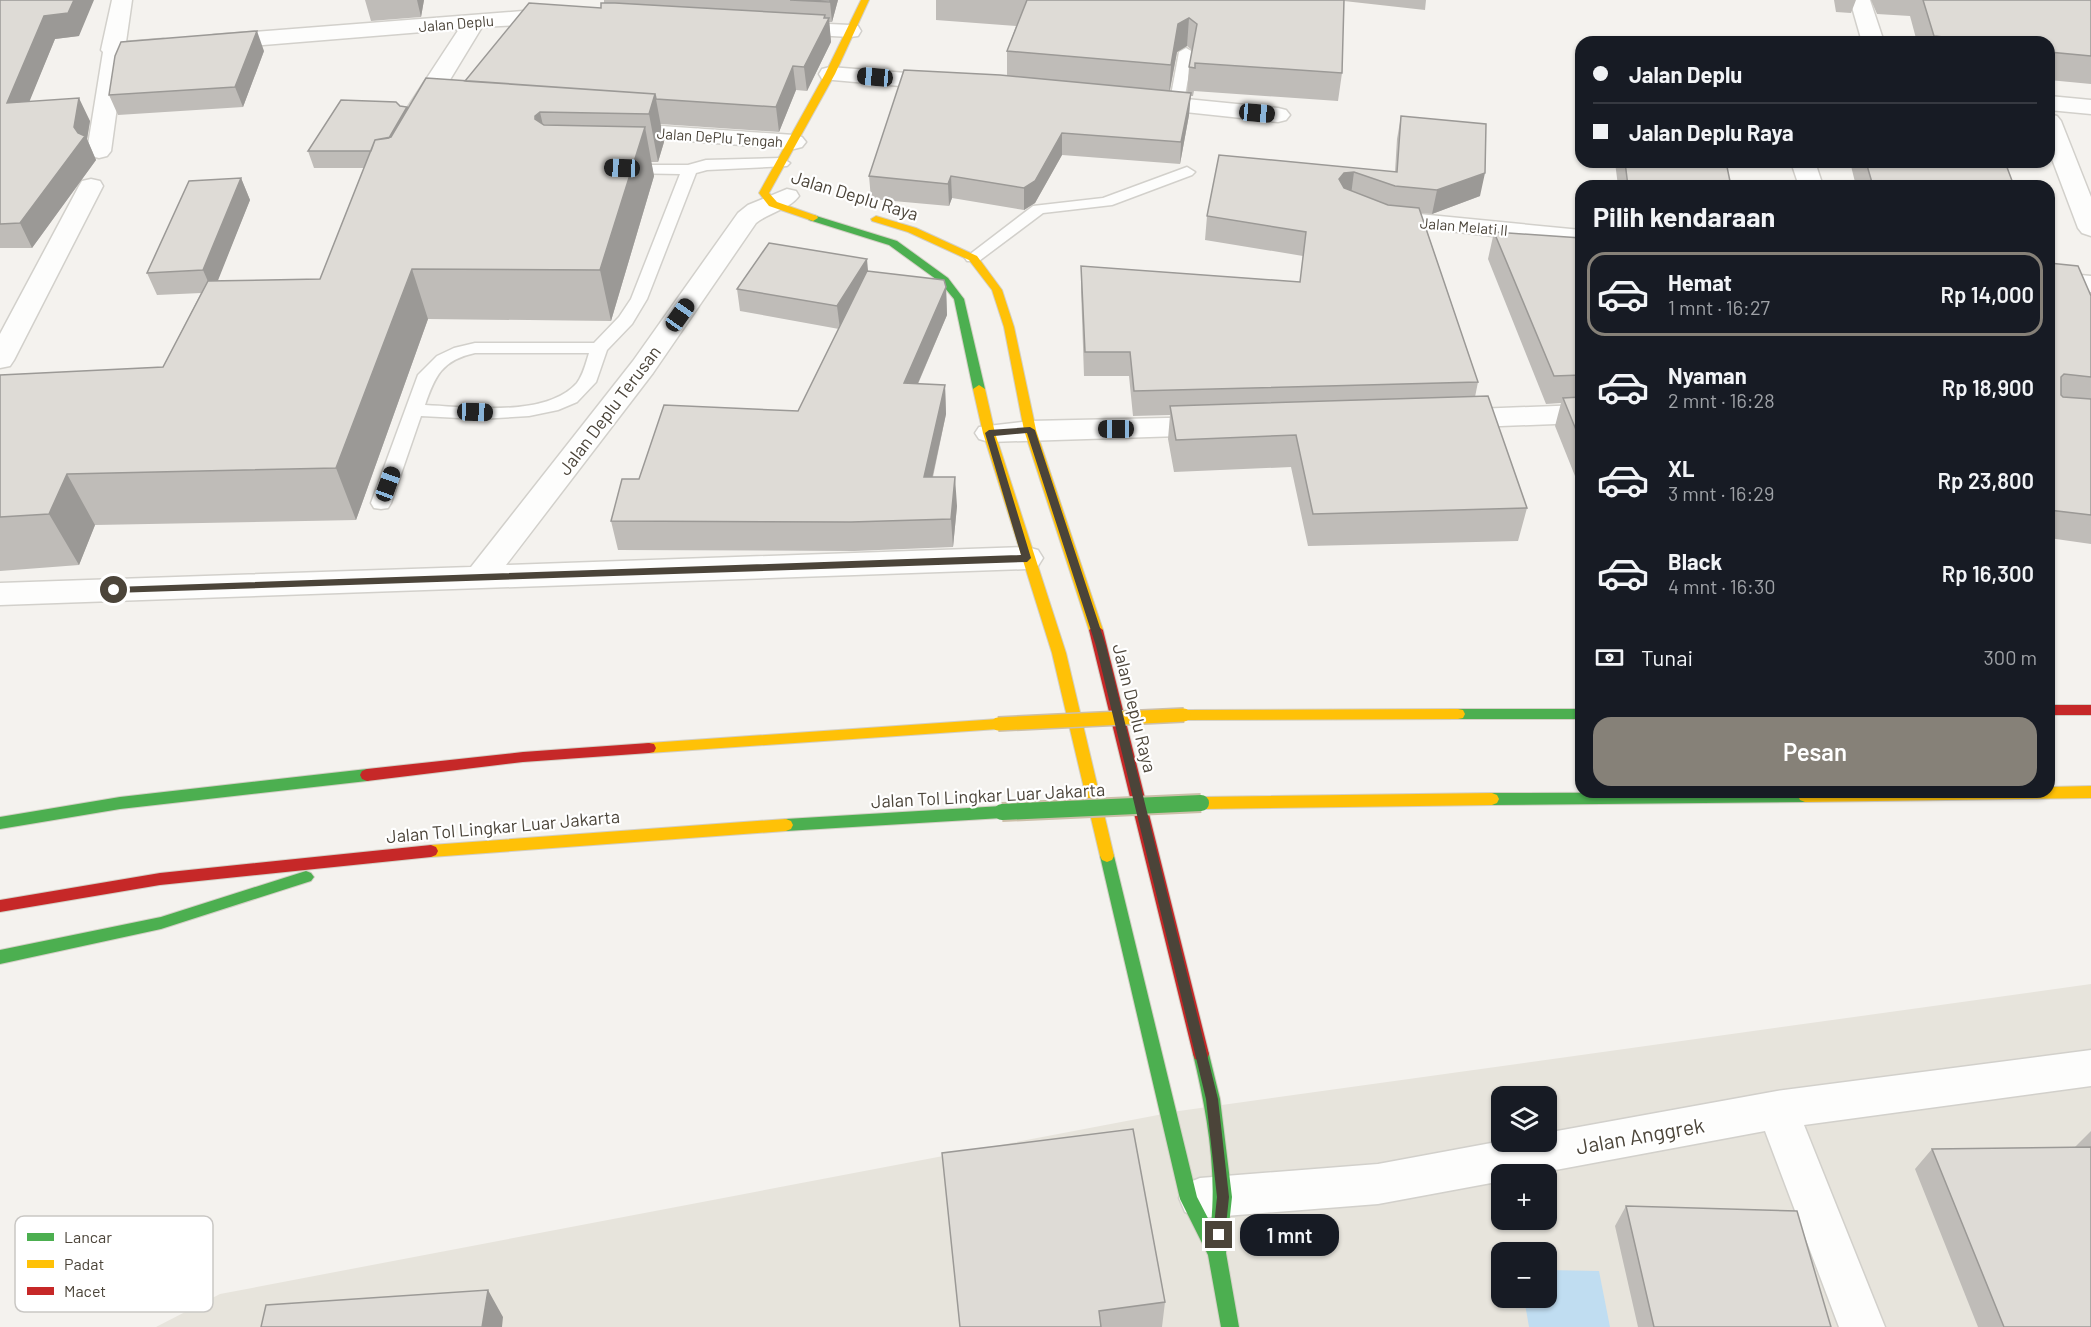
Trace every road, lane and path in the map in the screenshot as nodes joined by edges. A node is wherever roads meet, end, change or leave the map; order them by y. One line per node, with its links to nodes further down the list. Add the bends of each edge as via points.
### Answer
1 (122, 0): 10 (street)
2 (865, 0): 8 (main road, Jalan Deplu Raya)
3 (1860, 0): 9 (street)
4 (525, 9): 5 (street, Jalan Deplu); 6 (street, Jalan Deplu)
5 (581, 17)
6 (475, 21): 10 (street, Jalan Deplu); 19 (street, via 414,116)
7 (769, 27): 8 (street)
8 (850, 31): 12 (main road, Jalan Deplu Raya)
9 (1871, 36)
10 (112, 50): 23 (street)
11 (1186, 52): 16 (lane)
12 (830, 74): 13 (street); 22 (main road, Jalan Deplu Raya)
13 (972, 86)
14 (1124, 99): 16 (street)
15 (2055, 104): 17 (street)
16 (1176, 105): 18 (street)
17 (2091, 107)
18 (1278, 115)
19 (431, 123)
20 (593, 129): 22 (street, Jalan DePlu Tengah)
21 (2055, 136): 32 (street)
22 (794, 142): 24 (main road, Jalan Deplu Raya)
23 (99, 151)
24 (782, 163): 26 (lane, via 706,165); 29 (main road, Jalan Deplu Raya)
25 (611, 168): 26 (lane)
26 (689, 170): 39 (lane, via 639,299 626,321)
27 (1186, 172): 36 (lane, via 1106,202 1038,209)
28 (91, 186): 40 (street)
29 (784, 196): 35 (main road, Jalan Deplu Raya); 49 (street, Jalan Deplu Terusan, via 747,218 644,367)
30 (1356, 208): 34 (street, Jalan Melati II, via 1385,219)
31 (862, 215): 33 (main road, Jalan Deplu Raya)
32 (2091, 228)
33 (912, 230): 35 (main road); 36 (main road, Jalan Deplu Raya)
34 (1575, 237)
35 (892, 243): 46 (main road, Jalan Deplu Raya, via 944,280 959,299)
36 (973, 258): 45 (main road, Jalan Deplu Raya, via 1000,299)
37 (2055, 281): 38 (street)
38 (2091, 284)
39 (599, 348): 41 (lane, via 504,347 460,351 440,360 427,375); 41 (lane, via 583,388 557,406 516,413)
40 (0, 360)
41 (414, 410): 47 (lane)
42 (1575, 414): 43 (street)
43 (1419, 420)
44 (1244, 425): 45 (street)
45 (1030, 430): 46 (street); 65 (main road, Jalan Deplu Raya, via 1101,646 1212,1099)
46 (989, 433): 48 (main road, Jalan Deplu Raya)
47 (381, 502)
48 (1027, 558): 49 (street); 65 (main road, Jalan Deplu Raya, via 1059,653)
49 (480, 577): 50 (street)
50 (0, 594)
51 (2055, 710): 52 (main road)
52 (2091, 710)
53 (1575, 714): 58 (main road, bridge, via 1184,715 998,724 523,757)
54 (2055, 792): 55 (main road, Jalan Tol Lingkar Luar Jakarta, bridge)
55 (2091, 792)
56 (1605, 798): 60 (main road, Jalan Tol Lingkar Luar Jakarta, bridge, via 1200,803 1002,812 631,833)
57 (44, 802): 58 (main road)
58 (120, 803): 59 (main road)
59 (0, 823)
60 (376, 855): 61 (main road, Jalan Tol Lingkar Luar Jakarta, via 158,879); 62 (main road, via 161,923)
61 (0, 906)
62 (0, 957)
63 (2091, 1068): 64 (street, Jalan Anggrek)
64 (1777, 1110): 65 (street, Jalan Anggrek, via 1378,1184); 68 (street)
65 (1206, 1198): 66 (main road, Jalan Deplu Raya); 66 (main road, Jalan Deplu Raya)
66 (1217, 1254): 67 (main road, Jalan Deplu Raya)
67 (1230, 1327)
68 (1862, 1327)

